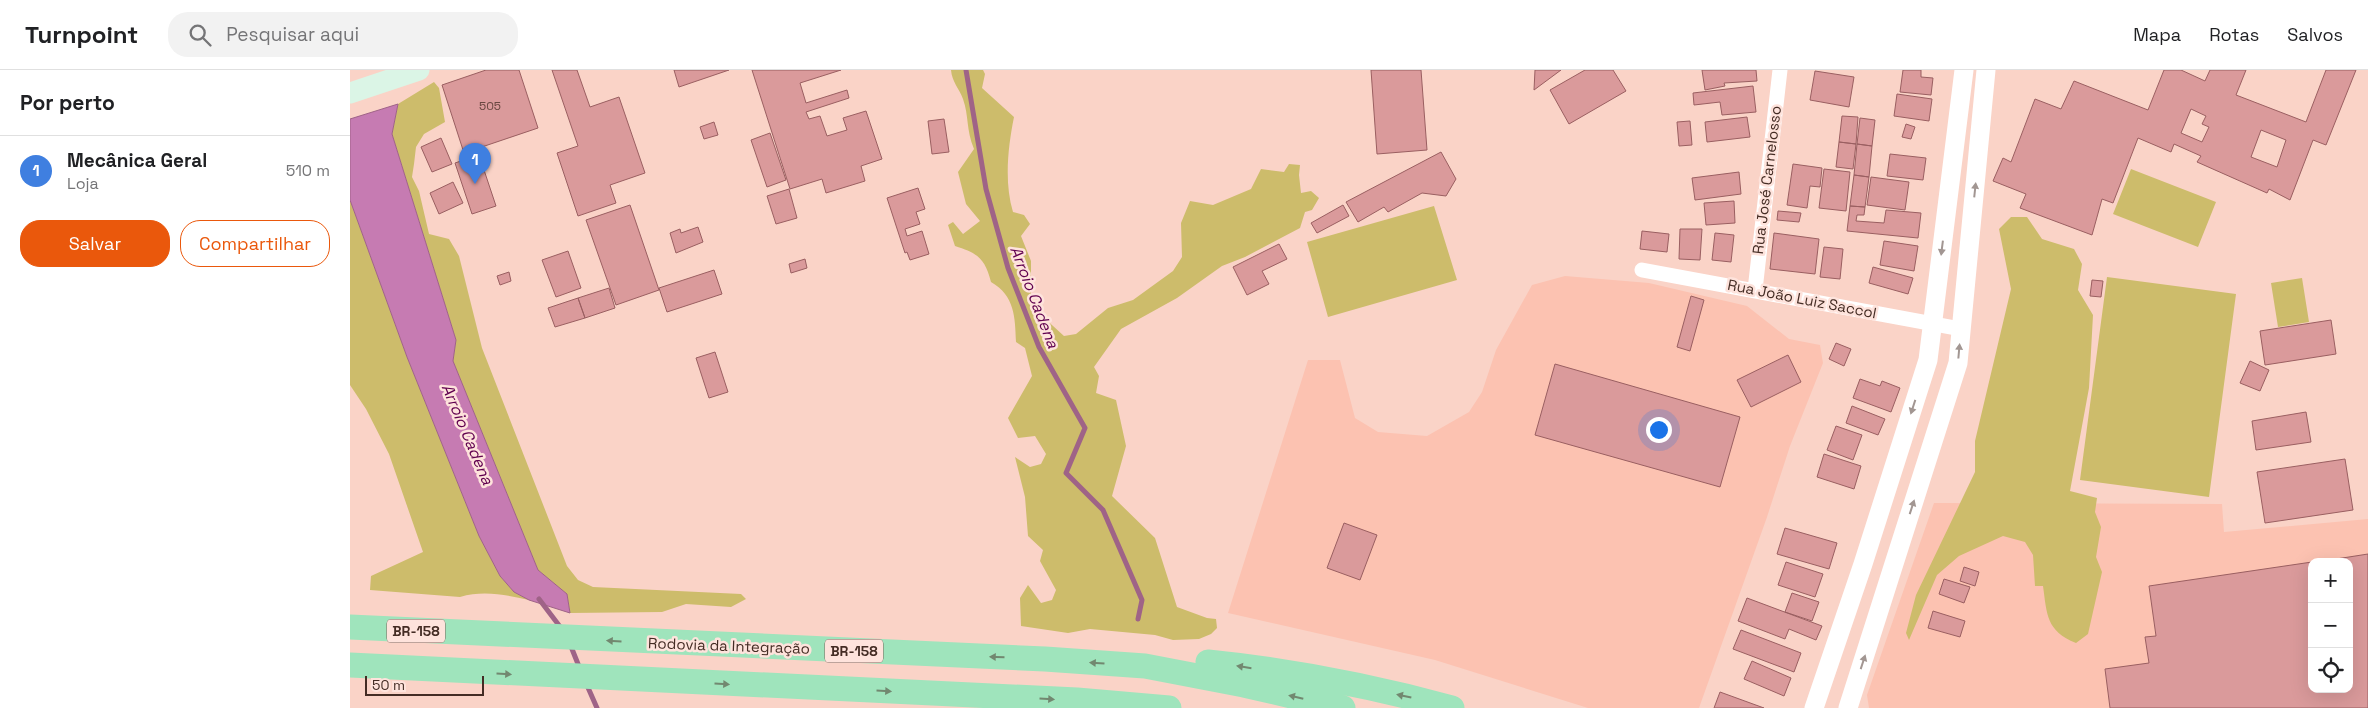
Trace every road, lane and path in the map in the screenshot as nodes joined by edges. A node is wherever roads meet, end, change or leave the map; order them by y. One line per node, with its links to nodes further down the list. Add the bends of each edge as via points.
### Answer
1 (1780, 70): 7 (street, Rua José Carnelosso)
2 (1964, 70): 8 (street, one-way to 8)
3 (1986, 70): 9 (street, one-way to 3)
4 (404, 74): 5 (main road)
5 (350, 93)
6 (1642, 270): 7 (street, Rua João Luiz Saccol)
7 (1754, 290): 8 (street, Rua João Luiz Saccol)
8 (1933, 324): 9 (street, Rua João Luiz Saccol); 16 (street, one-way to 16, via 1928,360)
9 (1962, 329): 17 (street, one-way to 9, via 1958,363)
10 (350, 627): 12 (highway, Rodovia da Integração / BR-158, one-way to 10)
11 (350, 665): 13 (highway, one-way to 13, via 1077,700)
12 (1145, 666): 14 (highway, Rodovia da Integração / BR-158, one-way to 12); 15 (highway, one-way to 12, via 1335,682 1208,662)
13 (1169, 708)
14 (1344, 708)
15 (1452, 708)
16 (1814, 708)
17 (1848, 708)

